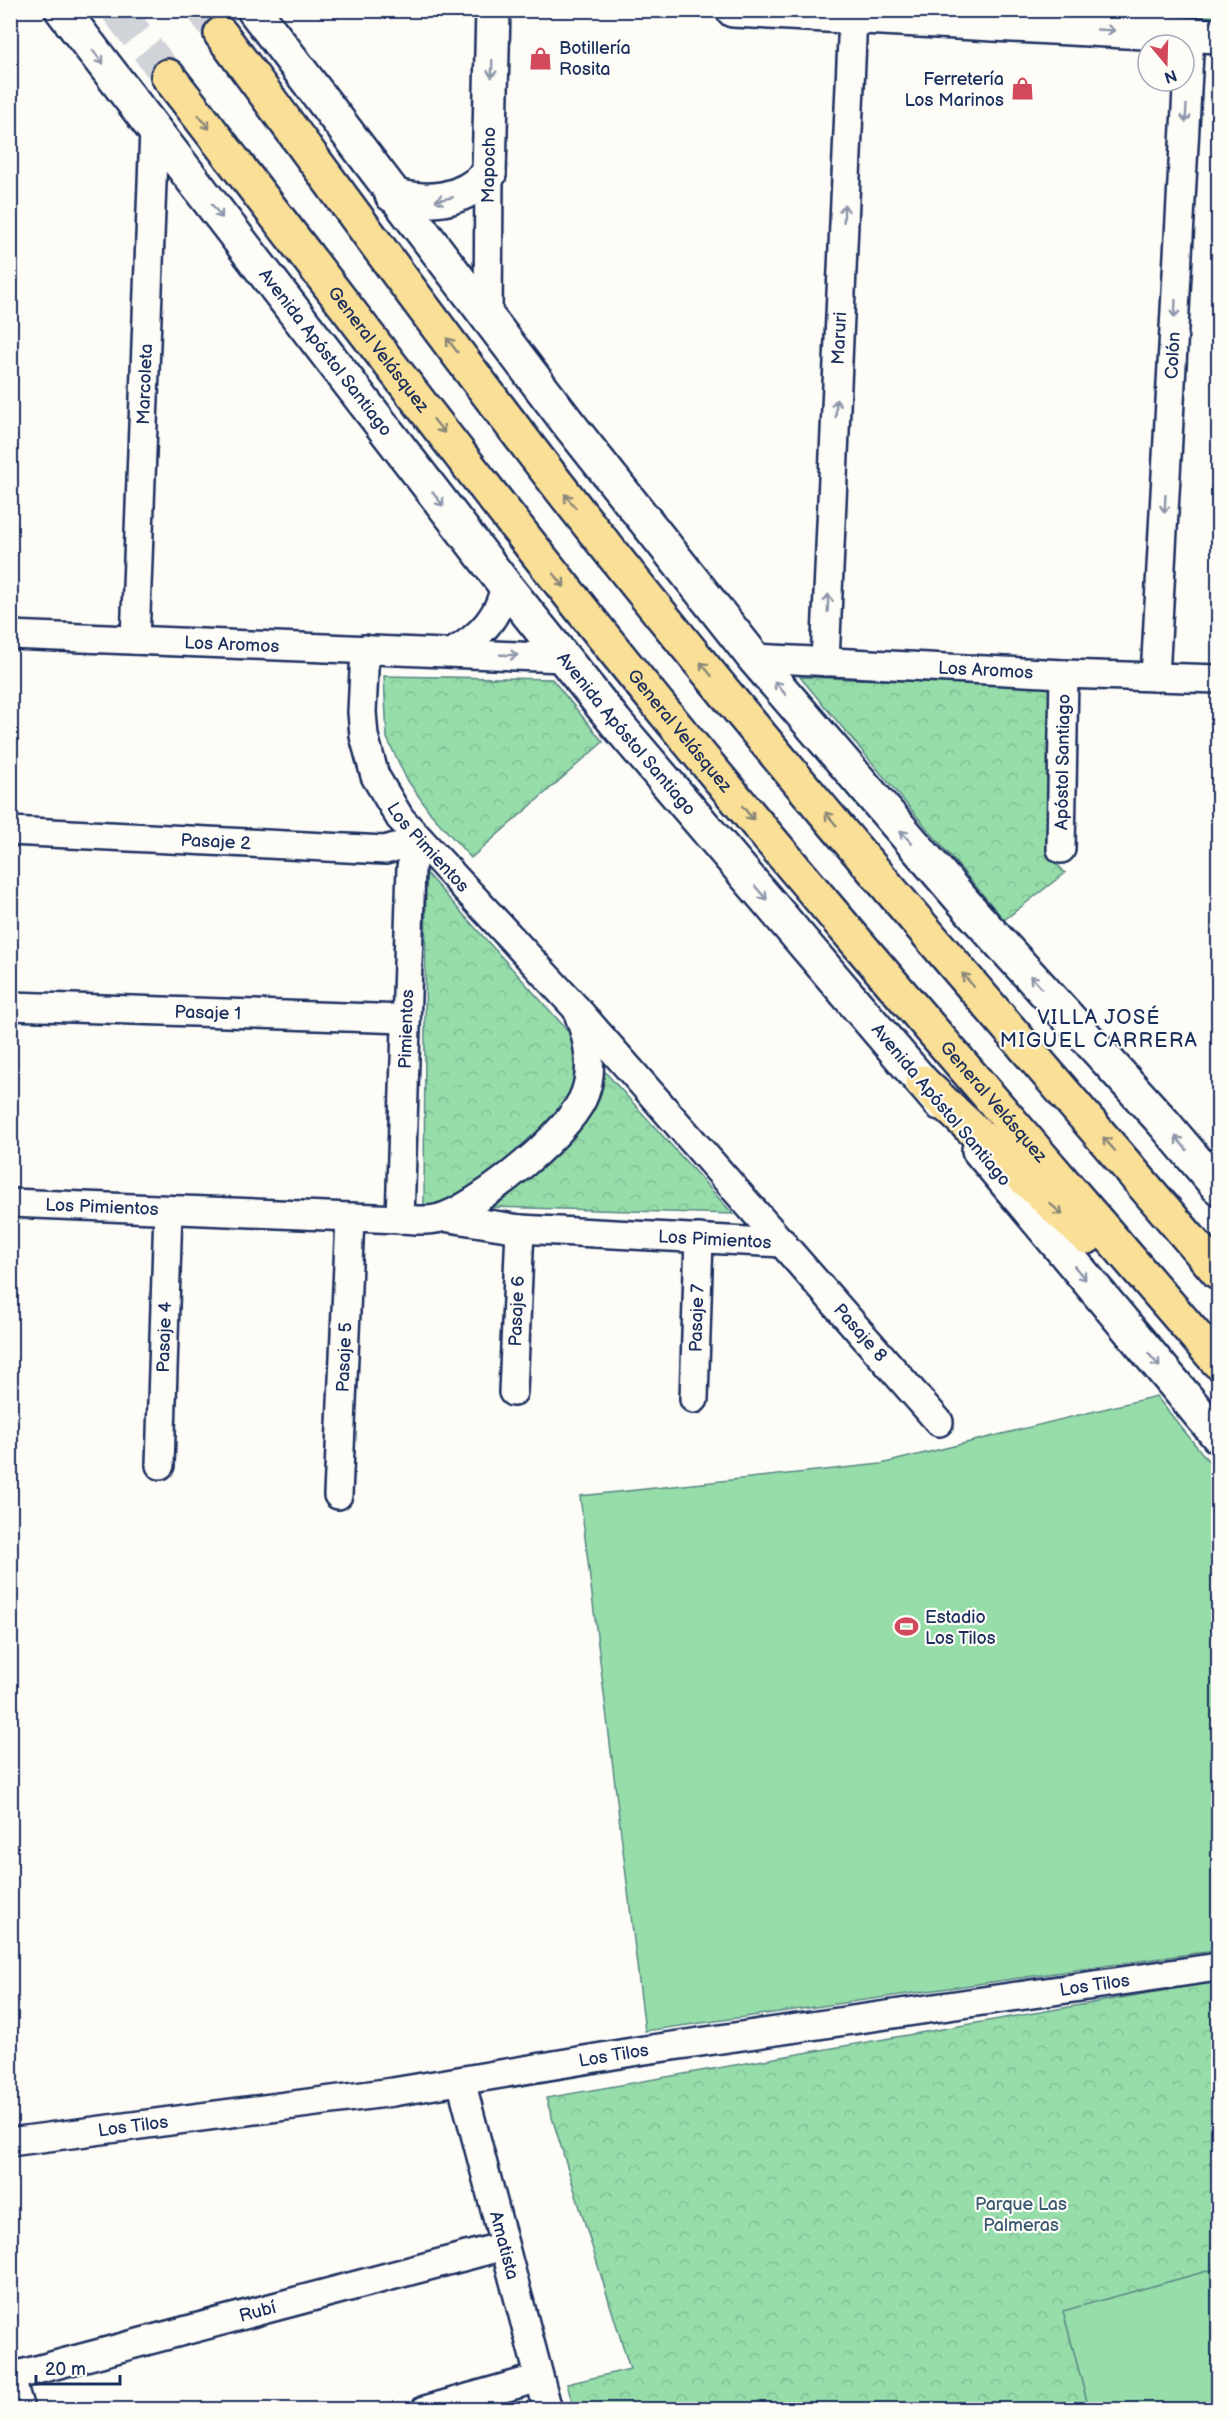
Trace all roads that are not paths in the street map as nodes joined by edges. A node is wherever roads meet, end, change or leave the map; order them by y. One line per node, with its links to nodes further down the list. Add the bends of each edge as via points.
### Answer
1 (62, 10): 9 (main road, Avenida Apóstol Santiago, one-way to 9)
2 (254, 10): 11 (main road)
3 (493, 10): 10 (main road, Mapocho, one-way to 10)
4 (733, 10): 5 (main road)
5 (853, 16): 7 (main road, one-way to 7); 20 (street, Maruri, one-way to 5)
6 (220, 34): 37 (highway, one-way to 6, via 782,761 634,581 514,428)
7 (1204, 36): 22 (street, Colón, one-way to 22)
8 (168, 76): 43 (highway, General Velásquez, one-way to 43, via 660,706)
9 (154, 129): 13 (main road, Avenida Apóstol Santiago, one-way to 13); 15 (street, Marcoleta)
10 (489, 174): 11 (main road, one-way to 11, via 469,191 448,199 424,202); 12 (street, Mapocho)
11 (392, 195): 12 (main road)
12 (488, 319): 19 (main road)
13 (505, 585): 17 (street, via 490,621); 18 (main road, Avenida Apóstol Santiago)
14 (10, 635): 15 (street, Los Aromos)
15 (135, 640): 16 (street, Los Aromos)
16 (365, 649): 17 (street, Los Aromos); 25 (street, Los Pimientos, via 362,712 368,756 388,801)
17 (453, 652): 18 (street, Los Aromos, one-way to 18)
18 (564, 658): 30 (main road, Avenida Apóstol Santiago, one-way to 30)
19 (754, 658): 20 (street, Los Aromos); 31 (main road, one-way to 19, via 966,905)
20 (825, 662): 21 (street, Los Aromos)
21 (1064, 674): 22 (street, Los Aromos); 26 (street, Apóstol Santiago)
22 (1155, 677): 23 (street, Los Aromos)
23 (1218, 679)
24 (10, 831): 25 (street, Pasaje 2, via 385,850)
25 (420, 840): 28 (street, Los Pimientos); 29 (street, Pimientos, via 411,867)
26 (1061, 849)
27 (10, 1006): 29 (street, Pasaje 1)
28 (575, 1007): 34 (street, Los Pimientos, via 589,1062 586,1093 578,1109 502,1182); 40 (street, Los Pimientos)
29 (406, 1019): 36 (street, Pimientos)
30 (922, 1082): 43 (highway, one-way to 43); 47 (main road, Avenida Apóstol Santiago, one-way to 47)
31 (1218, 1187)
32 (10, 1203): 33 (street, Los Pimientos)
33 (168, 1210): 35 (street, Los Pimientos); 48 (street, Pasaje 4)
34 (443, 1217): 36 (street, Los Pimientos); 38 (street, Los Pimientos)
35 (350, 1218): 36 (street, Los Pimientos); 49 (street, Pasaje 5)
36 (400, 1219)
37 (1174, 1220): 41 (highway); 42 (highway)
38 (520, 1229): 39 (street, Los Pimientos); 44 (street, Pasaje 6)
39 (699, 1238): 40 (street, Los Pimientos); 45 (street, Pasaje 7)
40 (783, 1243): 46 (street, Pasaje 8)
41 (1218, 1262)
42 (1218, 1272)
43 (1209, 1351)
44 (513, 1392)
45 (694, 1398)
46 (939, 1422)
47 (1218, 1436)
48 (160, 1466)
49 (338, 1495)
50 (1218, 1967): 51 (street, Los Tilos, via 638,2051)
51 (461, 2081): 52 (street, Los Tilos); 53 (street, Amatista)
52 (10, 2142)
53 (504, 2246): 54 (street, Rubí); 55 (street, Amatista)
54 (10, 2377)
55 (539, 2378): 58 (street); 59 (street, Amatista)
56 (10, 2386): 57 (main road)
57 (17, 2409)
58 (425, 2409)
59 (548, 2409)

